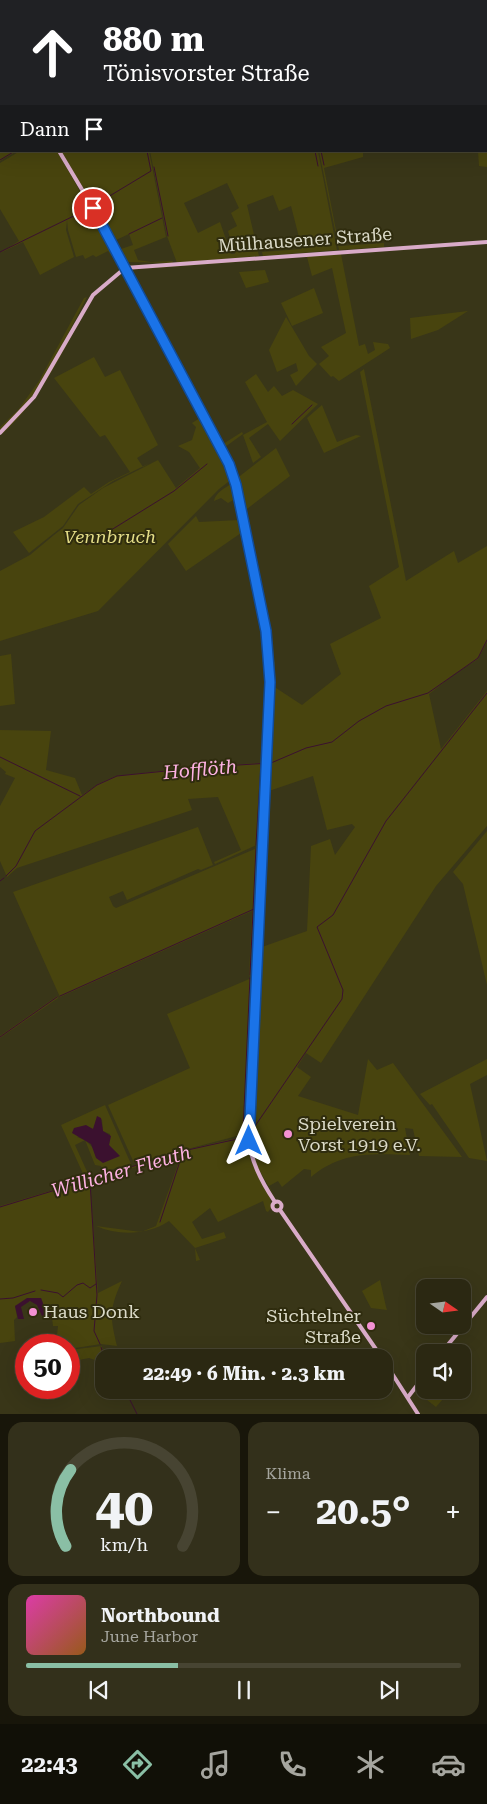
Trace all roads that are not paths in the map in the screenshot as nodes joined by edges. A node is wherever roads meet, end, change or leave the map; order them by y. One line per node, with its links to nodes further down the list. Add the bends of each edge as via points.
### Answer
1 (60, 152): 3 (main road)
2 (487, 242): 3 (main road, Mülhausener Straße)
3 (125, 268): 4 (main road, via 93,295 34,397); 7 (main road, via 208,422 234,480 268,645 270,672 248,1134 252,1158 275,1202 281,1203 280,1210)
4 (0, 433)
5 (487, 1296): 6 (main road)
6 (448, 1344)
7 (376, 1349)
8 (393, 1374): 10 (main road)
9 (416, 1387): 10 (main road)
10 (408, 1397): 11 (main road)
11 (418, 1414)

